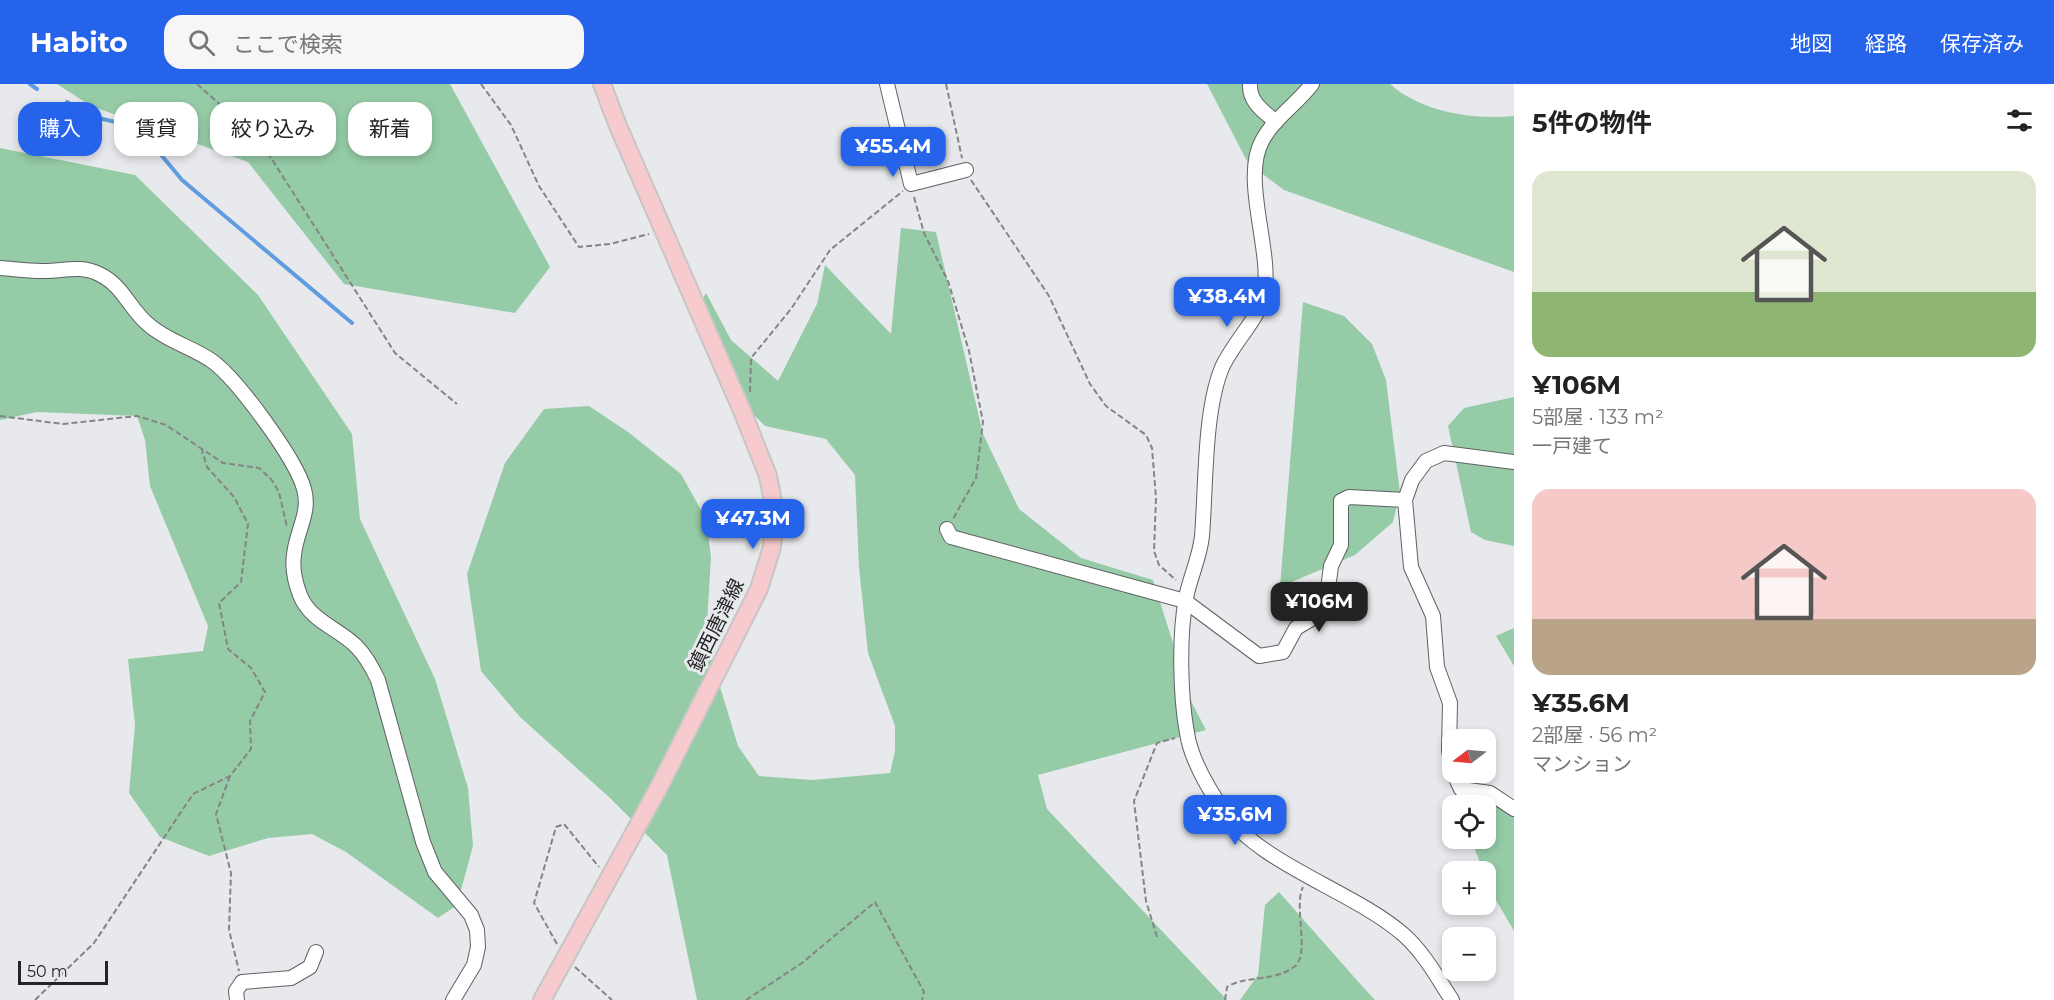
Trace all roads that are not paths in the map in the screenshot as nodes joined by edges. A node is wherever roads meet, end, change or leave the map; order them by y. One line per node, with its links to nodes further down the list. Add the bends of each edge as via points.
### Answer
1 (602, 84): 18 (main road, 鎮西唐津線, via 768,476 774,512 772,547 759,588 658,789)
2 (887, 84): 6 (street, via 911,184)
3 (1250, 84): 5 (street, via 1249,94 1255,103)
4 (1312, 84): 5 (street)
5 (1276, 122): 11 (street, via 1262,141 1256,164 1266,280 1263,299 1218,380 1202,540)
6 (966, 170)
7 (0, 268): 17 (street, via 43,272 77,268 98,273 118,286 147,324 161,335 214,363 289,455 306,495 306,515 294,554 293,572 300,597 313,615 355,645 368,660 378,680 435,872 471,915 477,930 474,964)
8 (1514, 462): 9 (street, via 1444,453 1426,461 1412,480)
9 (1405, 500): 11 (street, via 1349,497 1341,501 1341,545 1331,566 1326,604 1320,614 1296,628 1283,652 1259,656); 12 (street, via 1412,567 1433,616 1437,668 1450,703)
10 (948, 529): 11 (street, via 951,537)
11 (1186, 595): 19 (street, via 1182,636 1187,734 1199,769 1225,813 1255,843 1403,934 1422,954)
12 (1449, 729)
13 (1458, 783): 14 (street, via 1461,789 1490,793)
14 (1514, 809)
15 (316, 952): 16 (street, via 310,967 291,978 242,982 236,991)
16 (237, 1000)
17 (453, 1000)
18 (542, 1000)
19 (1452, 1000)

